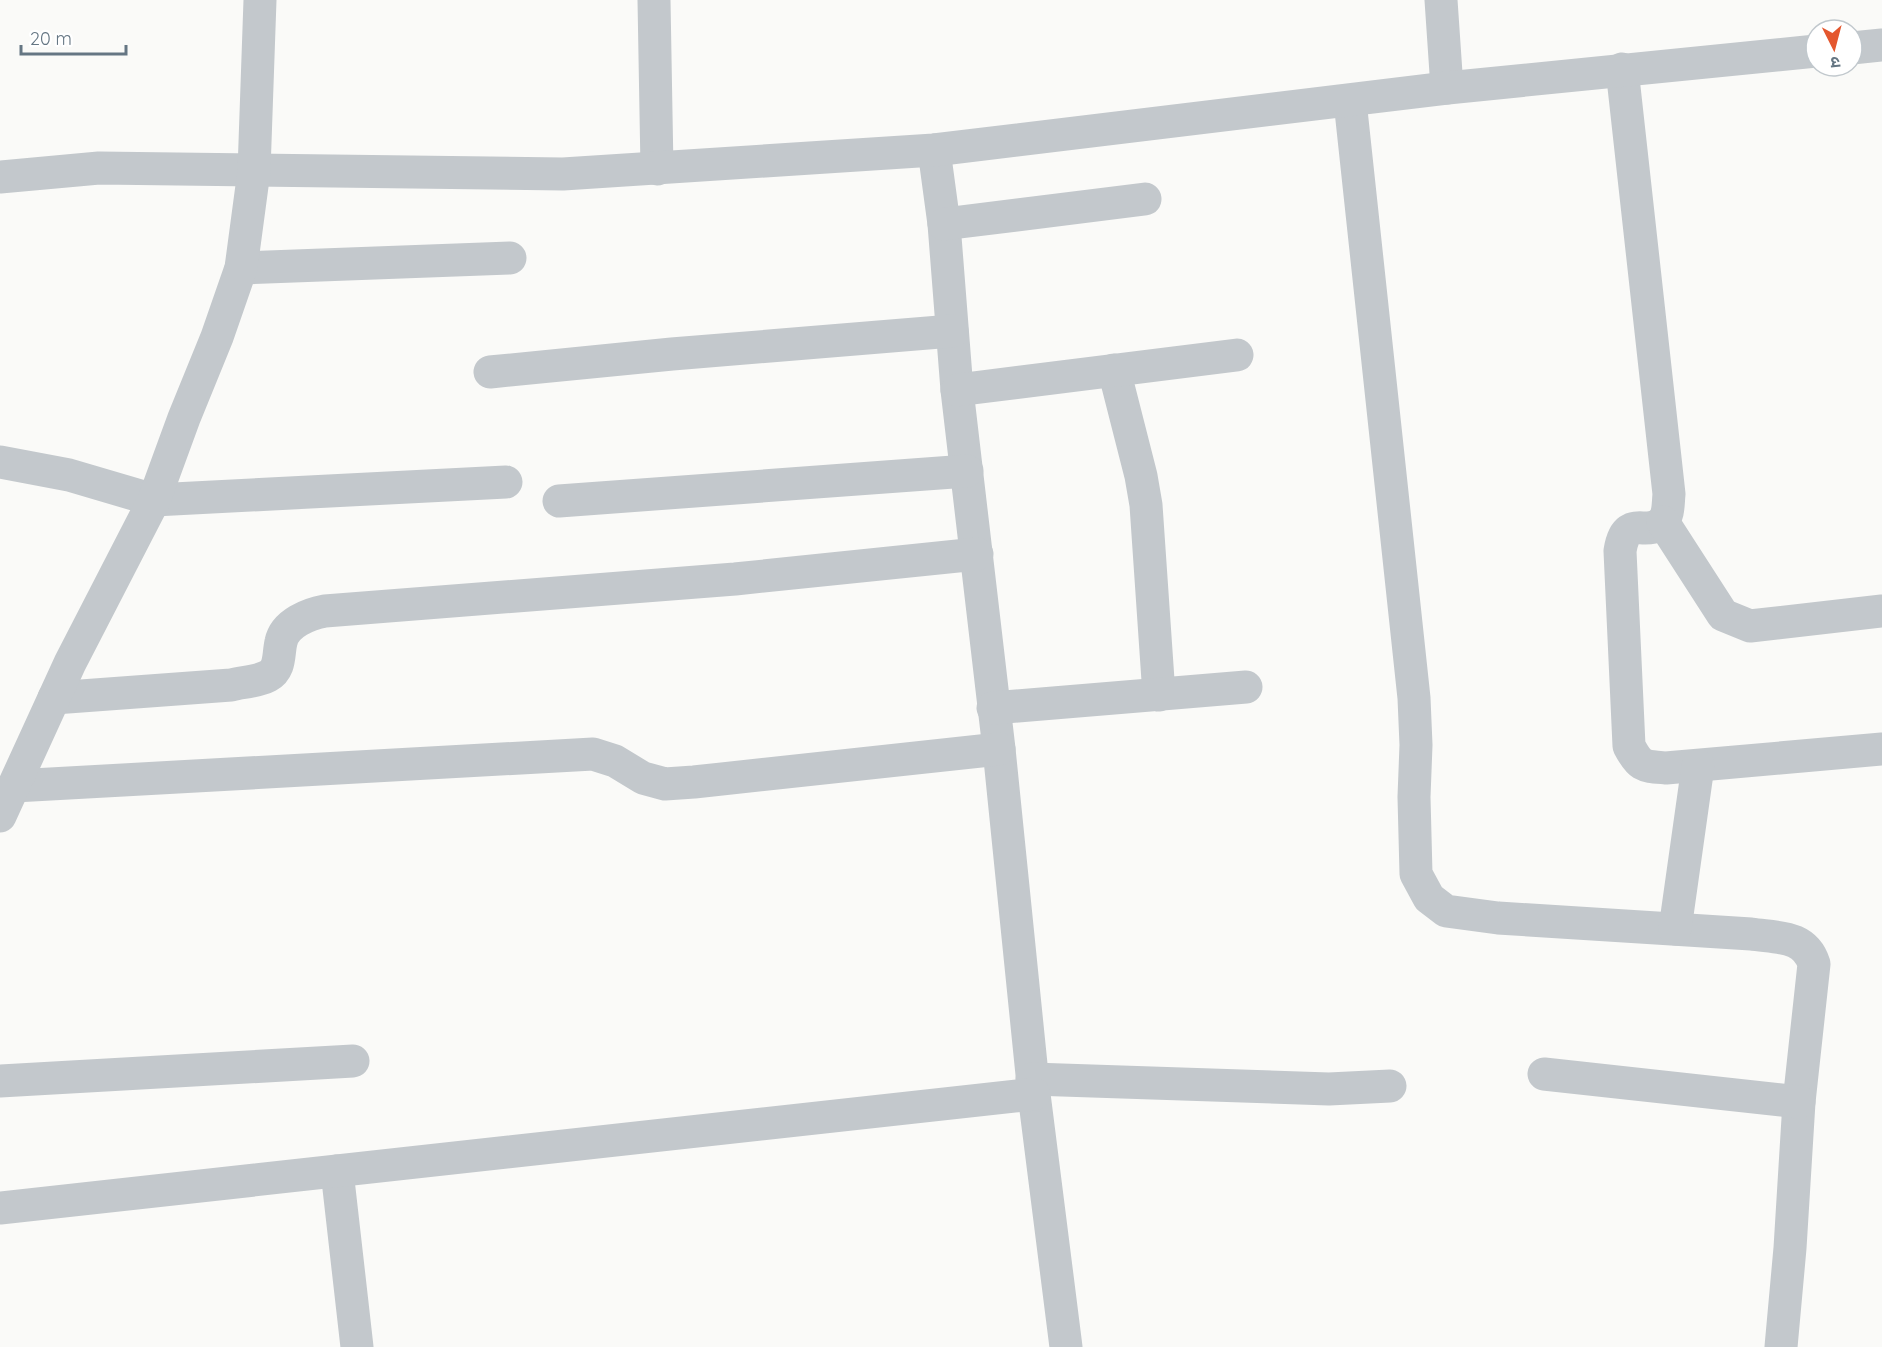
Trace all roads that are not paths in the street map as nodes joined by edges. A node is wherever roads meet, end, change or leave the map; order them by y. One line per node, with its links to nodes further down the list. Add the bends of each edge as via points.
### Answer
1 (260, 0): 12 (street)
2 (654, 0): 11 (street)
3 (1441, 0): 8 (street)
4 (1882, 45): 5 (street)
5 (1864, 47)
6 (1804, 52): 7 (street)
7 (1622, 69): 8 (street); 28 (street, via 1669,494)
8 (1447, 88): 9 (street)
9 (1350, 101): 10 (street); 40 (street, via 1414,698 1416,874 1429,898 1446,911)
10 (934, 150): 11 (street); 15 (street)
11 (657, 169): 12 (street, via 563,174)
12 (254, 171): 13 (street, via 99,168); 17 (street)
13 (0, 177)
14 (1145, 199): 15 (street)
15 (944, 225): 18 (street)
16 (510, 258): 17 (street)
17 (241, 268): 26 (street)
18 (952, 331): 21 (street); 22 (street)
19 (1237, 355): 20 (street)
20 (1114, 370): 22 (street); 32 (street, via 1146,505)
21 (490, 372)
22 (957, 390): 24 (street)
23 (0, 462): 26 (street, via 69,475)
24 (967, 471): 27 (street); 29 (street)
25 (506, 482): 26 (street)
26 (154, 500): 33 (street)
27 (559, 501)
28 (1663, 522): 30 (street, via 1723,615 1737,621 1750,626); 37 (street, via 1627,532 1620,552 1629,746 1645,766)
29 (977, 554): 33 (street, via 735,579 325,611 310,614 288,629 281,639 278,666 270,675 257,680); 34 (street)
30 (1882, 612)
31 (1246, 687): 32 (street)
32 (1159, 694): 34 (street)
33 (54, 698): 38 (street)
34 (993, 708): 36 (street)
35 (1882, 748): 37 (street)
36 (999, 749): 38 (street, via 694,782 665,783 643,778 615,760 593,754); 45 (street)
37 (1698, 765): 40 (street)
38 (14, 786): 39 (street)
39 (0, 816)
40 (1675, 929): 46 (street, via 1785,939 1802,944 1810,953 1814,964)
41 (353, 1061): 43 (street)
42 (1544, 1074): 46 (street)
43 (0, 1081)
44 (1390, 1086): 45 (street)
45 (1033, 1087): 47 (street); 50 (street)
46 (1799, 1102): 51 (street)
47 (337, 1171): 48 (street); 49 (street)
48 (0, 1208)
49 (357, 1347)
50 (1066, 1347)
51 (1781, 1347)

